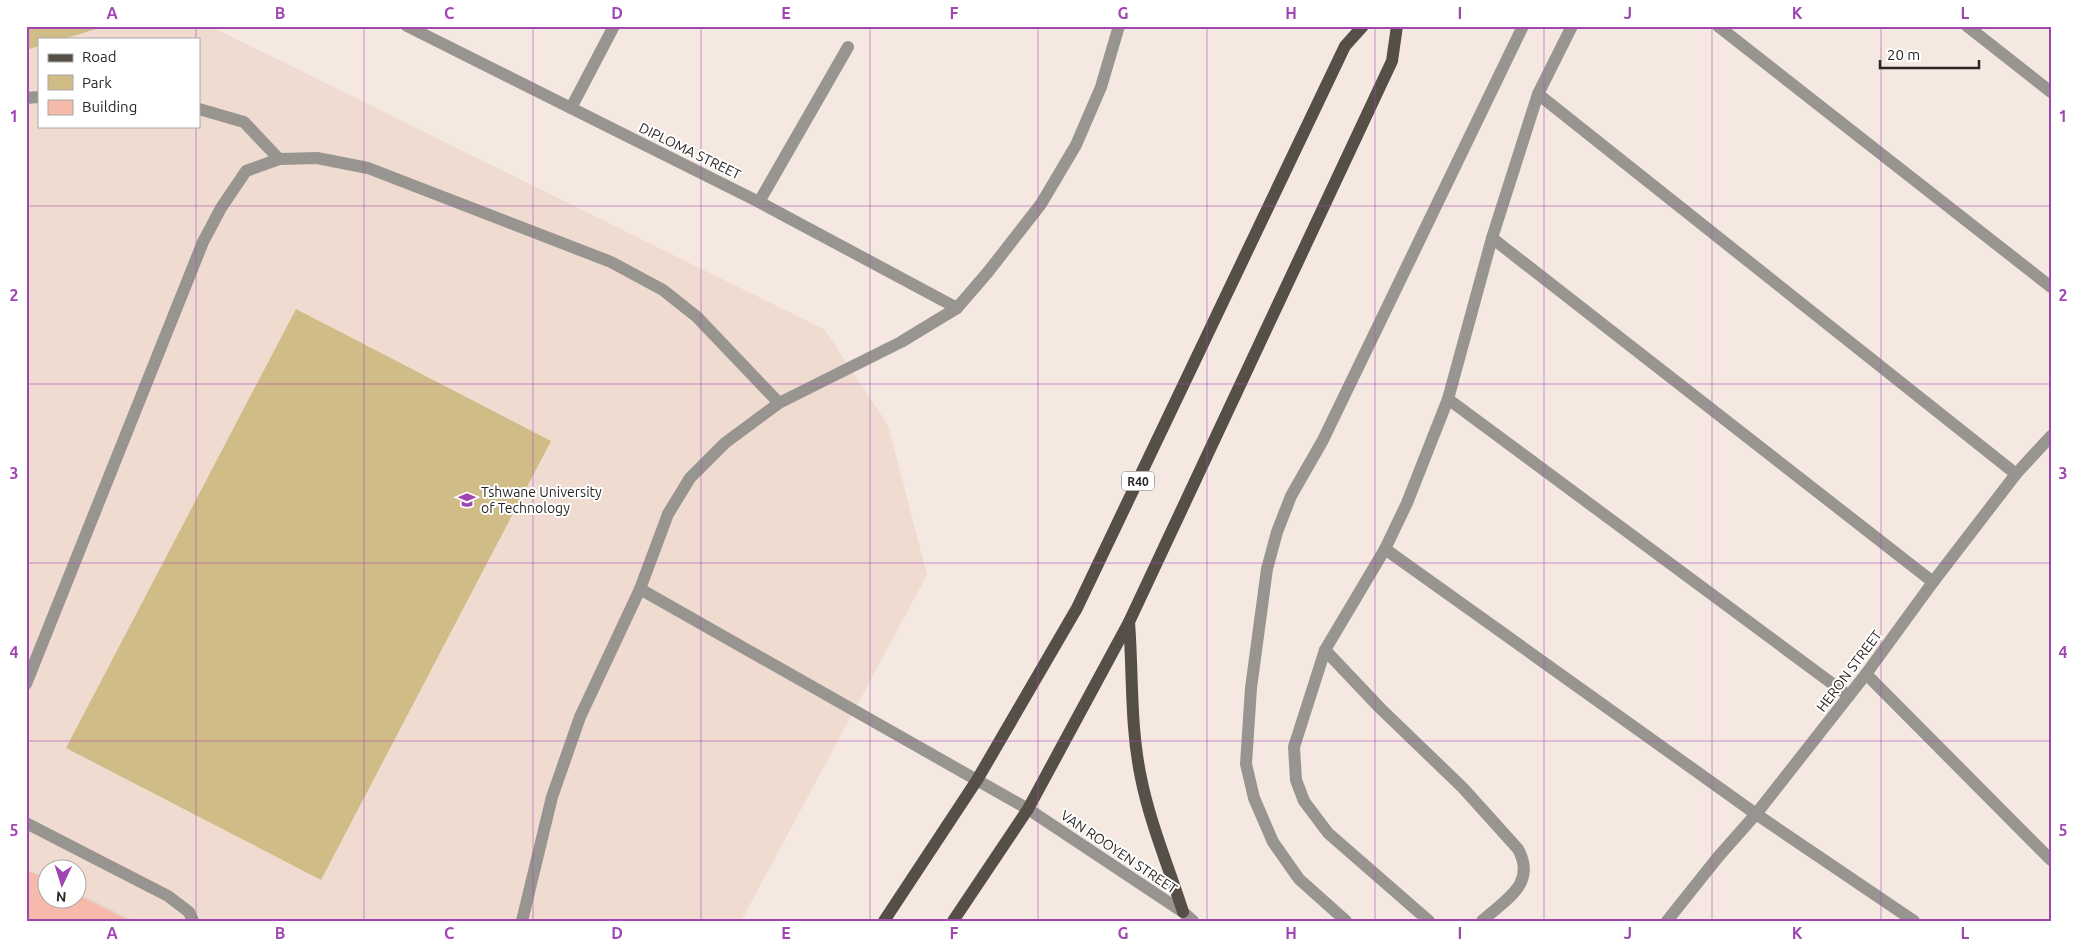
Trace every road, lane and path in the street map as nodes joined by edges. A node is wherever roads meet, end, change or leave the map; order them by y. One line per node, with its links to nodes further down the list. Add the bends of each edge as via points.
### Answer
1 (407, 26): 13 (street, DIPLOMA STREET)
2 (614, 26): 13 (street)
3 (1119, 26): 19 (street, via 1101,87 1076,145 1041,204)
4 (1363, 26): 32 (main road, R40, via 1345,46 1077,608)
5 (1396, 26): 27 (main road, via 1392,61)
6 (1523, 26): 42 (street, via 1323,440 1291,496 1276,532 1267,569 1251,688 1246,764 1254,798 1273,842 1299,879)
7 (1572, 26): 12 (street)
8 (1718, 26): 18 (street)
9 (1967, 26): 11 (street)
10 (848, 47): 16 (street)
11 (2051, 92)
12 (1538, 94): 17 (street); 23 (street)
13 (571, 108): 16 (street, DIPLOMA STREET)
14 (200, 109): 15 (street, via 244,122)
15 (279, 159): 21 (street, via 317,158 368,168 611,262 663,290 697,316); 30 (street, via 246,171 203,242)
16 (759, 202): 19 (street, DIPLOMA STREET)
17 (1492, 238): 20 (street); 25 (street)
18 (2051, 287)
19 (957, 308): 21 (street, via 901,342)
20 (1448, 399): 24 (street, via 1407,503); 31 (street)
21 (779, 403): 26 (street, via 725,443 690,478 668,514)
22 (2051, 436): 23 (street, HERON STREET)
23 (2016, 474): 25 (street, HERON STREET)
24 (1384, 549): 28 (street); 34 (street)
25 (1933, 582): 29 (street, HERON STREET)
26 (640, 589): 32 (street, VAN ROOYEN STREET); 39 (street, via 580,717 552,797)
27 (1129, 622): 33 (main road); 37 (main road, via 1133,730 1141,778 1150,813)
28 (1325, 650): 43 (street, via 1294,747 1296,780 1304,801 1328,833); 44 (street, via 1463,788 1518,849 1524,860 1525,874 1521,885)
29 (1866, 674): 31 (street, HERON STREET); 36 (street)
30 (26, 684)
31 (1849, 696): 34 (street, HERON STREET)
32 (977, 780): 33 (street, VAN ROOYEN STREET); 40 (main road, R40)
33 (1028, 809): 37 (street, VAN ROOYEN STREET); 41 (main road)
34 (1756, 814): 45 (street, HERON STREET); 46 (street)
35 (26, 823): 38 (street, via 168,896 189,912)
36 (2051, 860)
37 (1188, 916)
38 (193, 921)
39 (522, 921)
40 (884, 921)
41 (953, 921)
42 (1346, 921)
43 (1429, 921)
44 (1482, 921)
45 (1667, 921)
46 (1914, 921)

